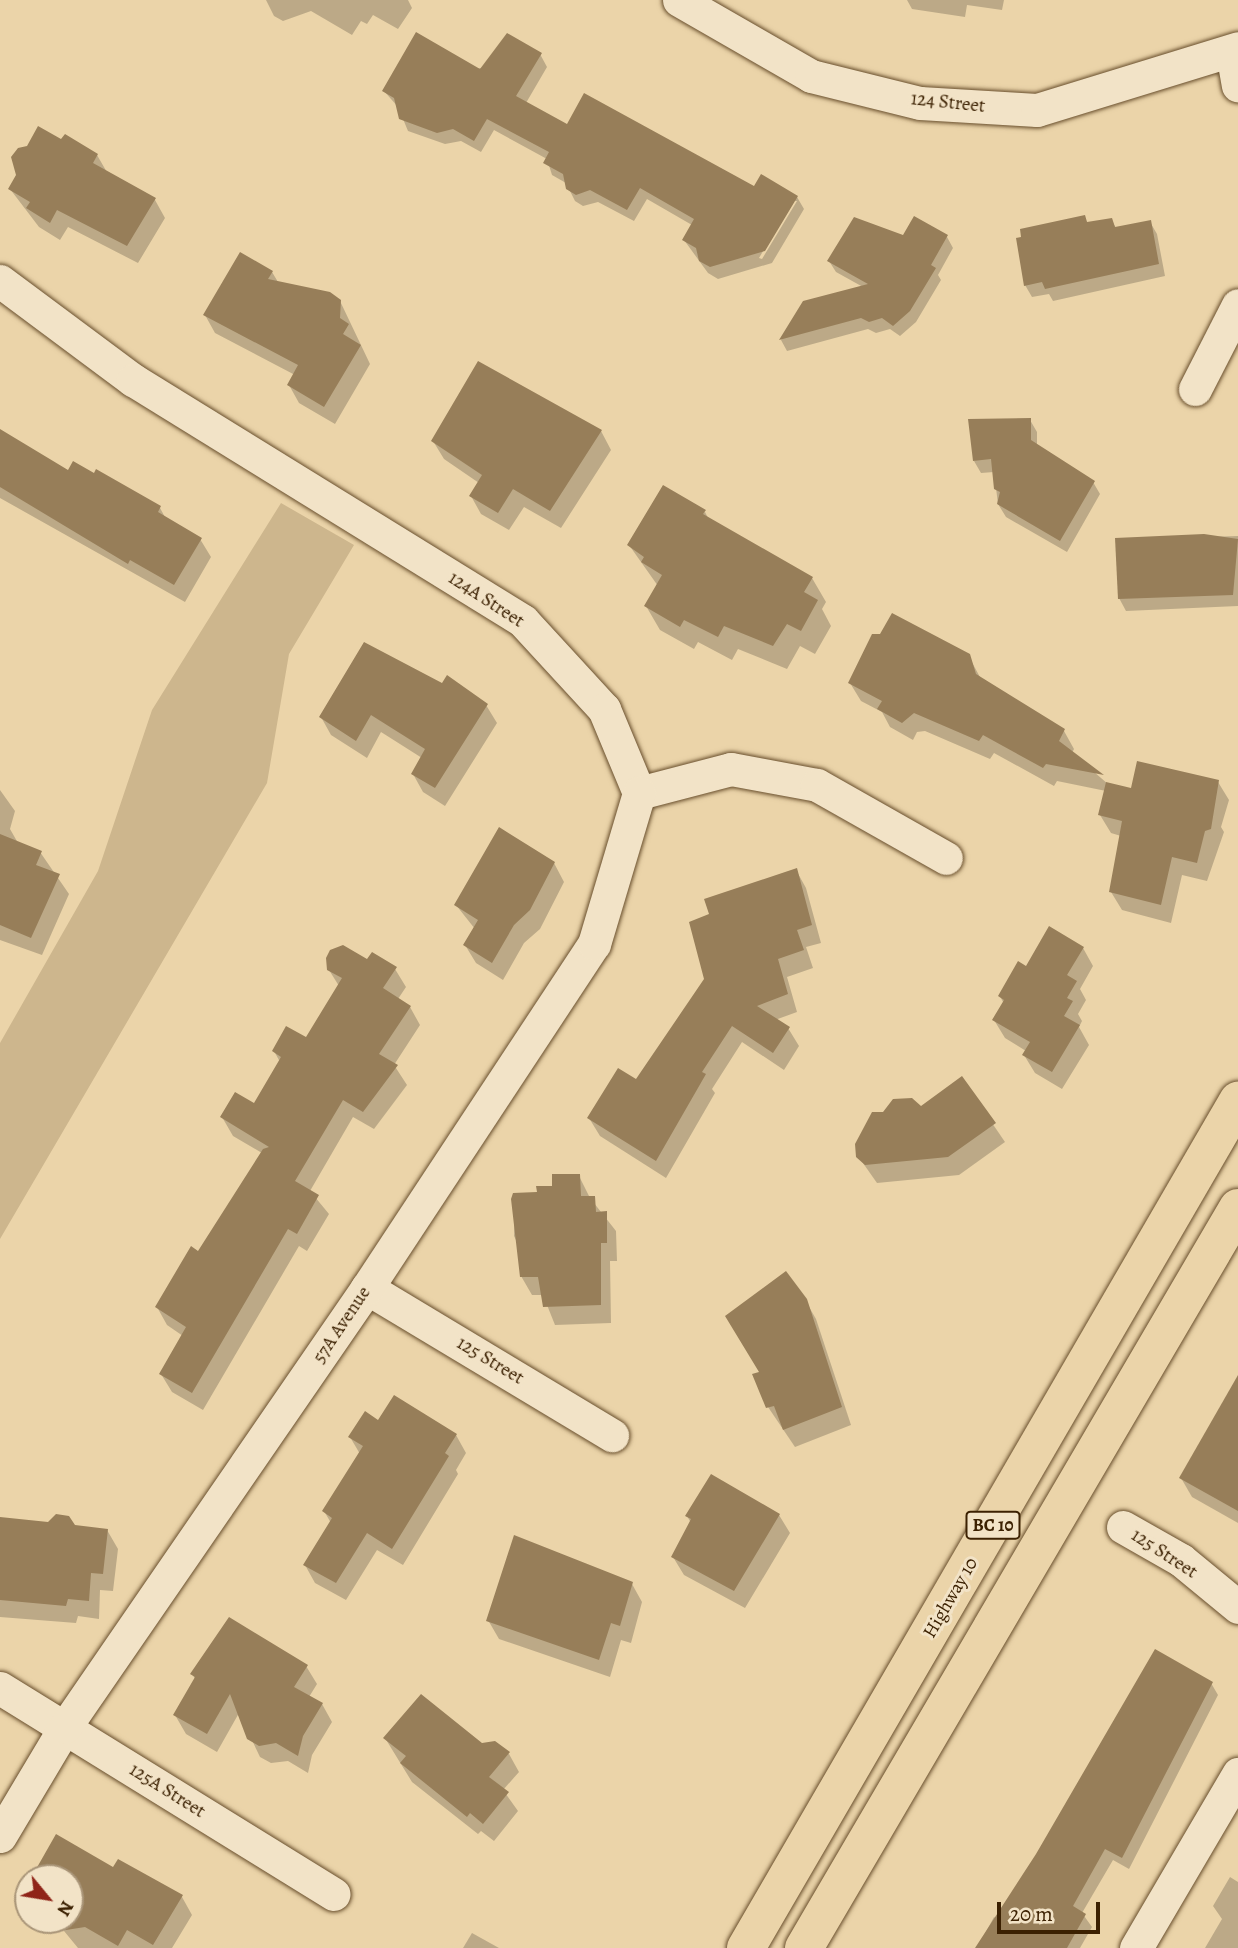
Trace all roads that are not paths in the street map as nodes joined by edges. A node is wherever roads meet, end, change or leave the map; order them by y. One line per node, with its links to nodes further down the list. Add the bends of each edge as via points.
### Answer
1 (679, 0): 2 (street, 124 Street, via 811,76 920,103 1037,110)
2 (1235, 50): 3 (street)
3 (1238, 85)
4 (0, 281): 7 (street, 124A Street, via 134,380 523,621 604,709)
5 (1238, 306): 6 (street)
6 (1195, 389)
7 (639, 793): 8 (street, via 731,769 817,785); 11 (street, 57A Avenue, via 594,944)
8 (946, 858)
9 (1238, 1101): 20 (highway, Highway 10 / BC 10)
10 (1238, 1208): 21 (highway, BC 10)
11 (367, 1288): 12 (street, 125 Street); 16 (street, 57A Avenue)
12 (612, 1435)
13 (1123, 1527): 14 (street, 125 Street, via 1181,1560)
14 (1238, 1607)
15 (0, 1688): 16 (street, 125A Street)
16 (65, 1727): 18 (street, 57A Avenue); 19 (street, 125A Street)
17 (1238, 1774): 22 (street)
18 (0, 1836)
19 (334, 1894)
20 (746, 1948)
21 (804, 1948)
22 (1136, 1948)

